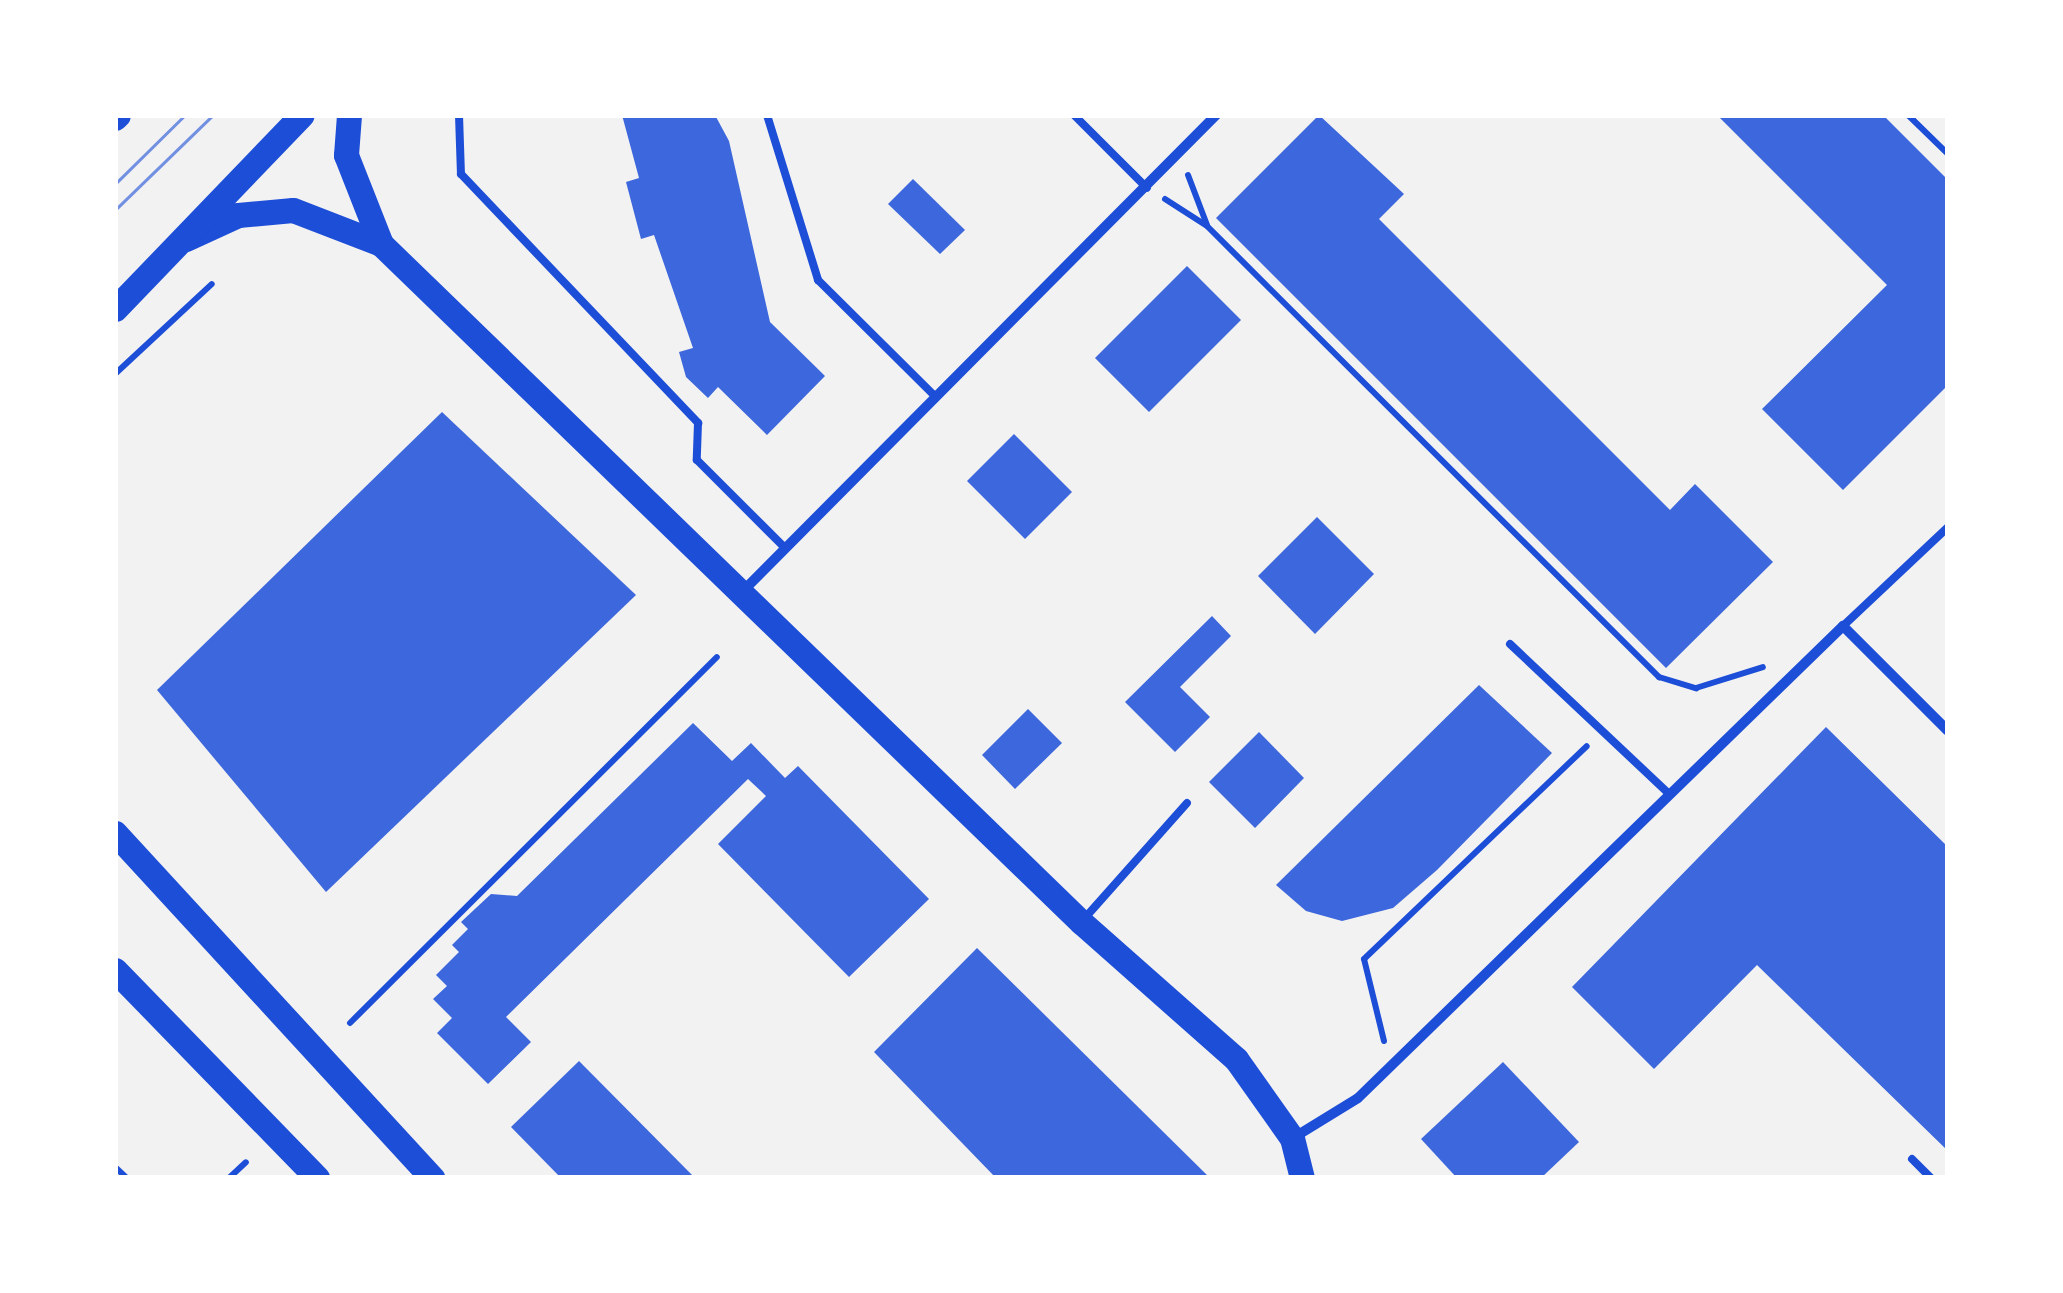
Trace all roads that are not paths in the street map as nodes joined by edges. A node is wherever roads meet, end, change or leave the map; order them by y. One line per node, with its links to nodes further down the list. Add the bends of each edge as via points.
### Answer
1 (302, 115): 8 (main road)
2 (349, 115): 9 (main road, via 346,155)
3 (459, 115): 13 (lane, via 461,174 698,424 697,460)
4 (766, 115): 11 (lane, via 818,280)
5 (1074, 115): 7 (lane)
6 (1216, 115): 7 (street)
7 (1147, 188): 11 (street)
8 (186, 239): 9 (main road, via 238,215 293,210); 10 (main road)
9 (381, 244): 14 (main road)
10 (115, 309)
11 (936, 398): 13 (street)
12 (1948, 527): 15 (lane)
13 (786, 548): 14 (street)
14 (741, 593): 21 (main road)
15 (1844, 626): 17 (street); 18 (street)
16 (1510, 644): 18 (lane)
17 (1948, 731)
18 (1670, 795): 23 (street, via 1390,1065)
19 (1187, 803): 21 (lane)
20 (115, 832): 26 (main road)
21 (1082, 922): 23 (main road, via 1236,1059)
22 (115, 970): 25 (main road)
23 (1292, 1138): 27 (main road)
24 (1912, 1159): 28 (lane)
25 (317, 1178)
26 (432, 1178)
27 (1302, 1178)
28 (1931, 1178)

